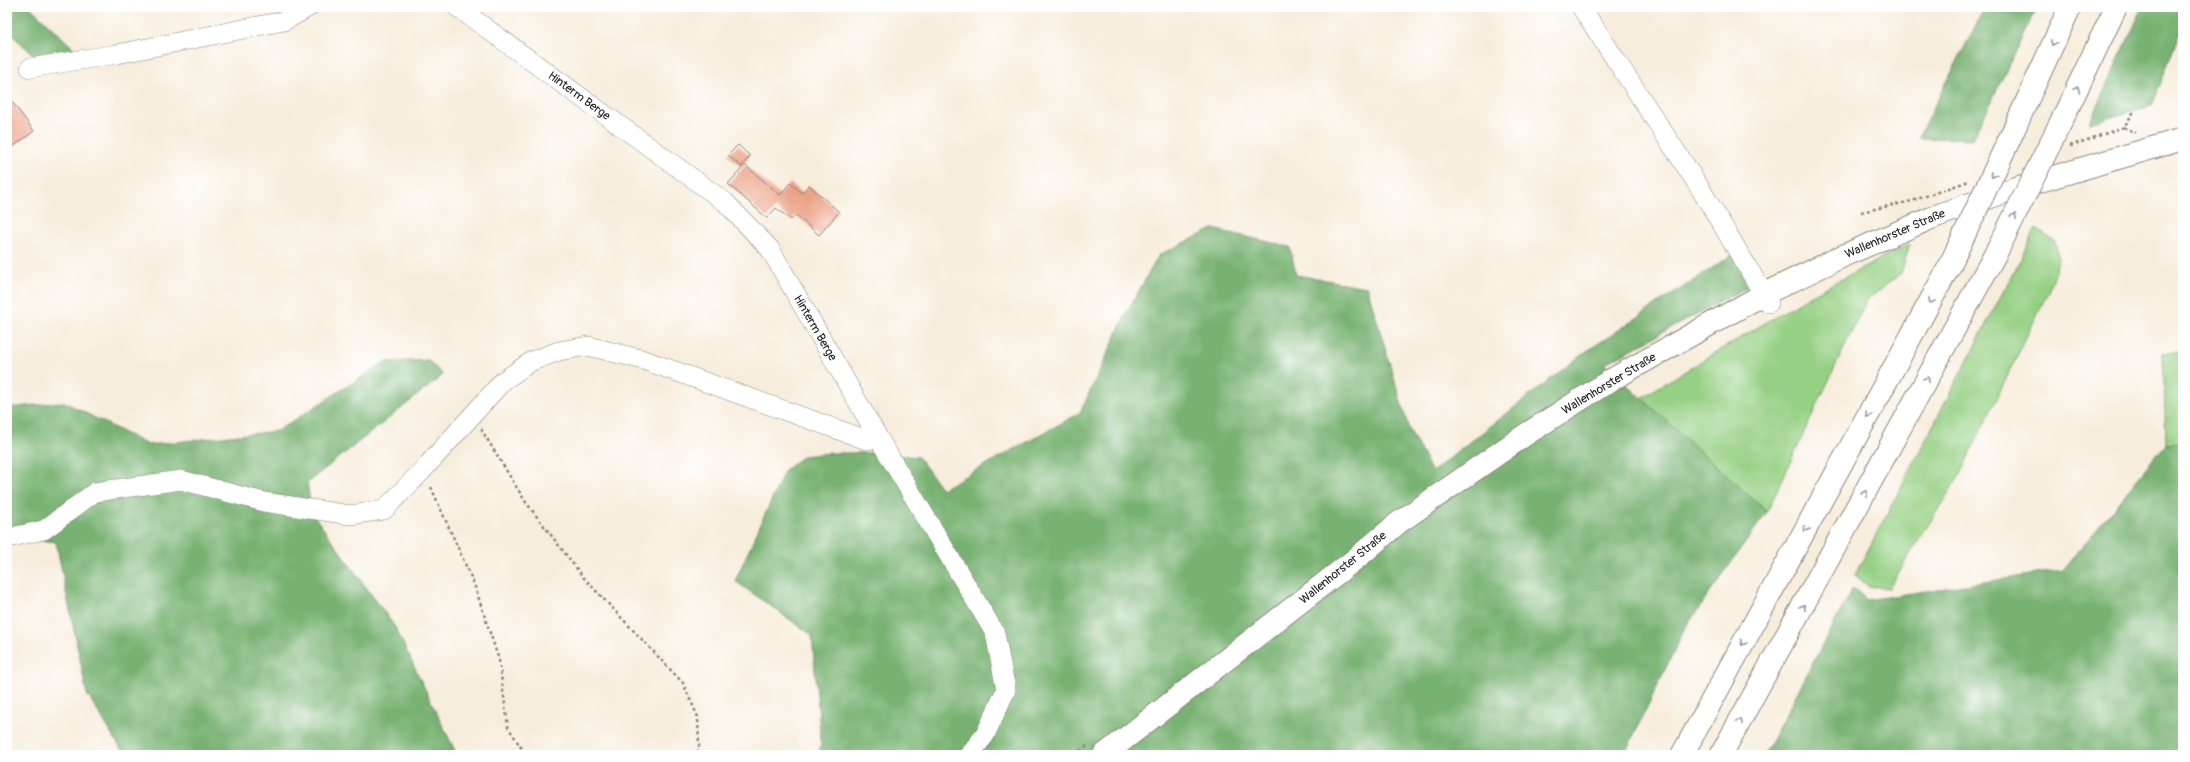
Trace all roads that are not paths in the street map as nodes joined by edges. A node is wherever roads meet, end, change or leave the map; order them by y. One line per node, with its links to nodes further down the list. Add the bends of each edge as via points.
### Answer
1 (309, 7): 6 (street, via 284,21 117,54)
2 (457, 7): 9 (street, Hinterm Berge, via 725,202 770,249)
3 (1581, 7): 8 (street, via 1700,188)
4 (2070, 7): 13 (main road, one-way to 13, bridge, via 1949,267)
5 (2116, 7): 14 (main road, one-way to 5, bridge, via 1997,251)
6 (30, 68)
7 (2183, 139): 8 (main road, Wallenhorster Straße, via 2016,188 1936,216 1845,255)
8 (1767, 299): 12 (main road, Wallenhorster Straße, via 1611,380 1525,435 1398,523)
9 (878, 439): 10 (street, via 867,440 644,360 588,346 559,351 532,361 503,380 384,510 350,515 272,504 181,480 95,492 44,530); 11 (street, Hinterm Berge, via 995,633 1006,690 984,735)
10 (7, 538)
11 (969, 755)
12 (1104, 755)
13 (1682, 755)
14 (1721, 755)

